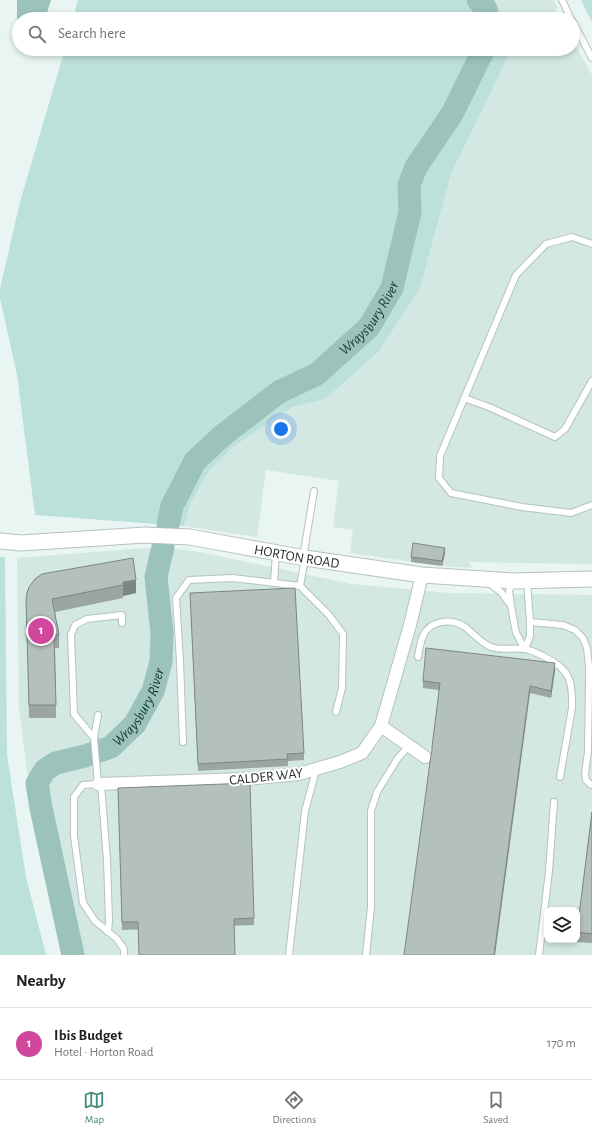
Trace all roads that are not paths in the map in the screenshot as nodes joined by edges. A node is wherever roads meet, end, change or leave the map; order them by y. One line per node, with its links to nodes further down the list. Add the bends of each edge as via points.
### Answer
1 (562, 0): 2 (lane)
2 (568, 12)
3 (580, 35): 4 (lane)
4 (592, 58)
5 (592, 244): 7 (lane, via 572,237 546,244 516,275)
6 (592, 381): 7 (lane, via 565,429 555,437)
7 (464, 398): 9 (lane, via 440,456 439,478 451,493 522,507 571,513)
8 (314, 491): 12 (lane)
9 (592, 504)
10 (1, 540): 11 (street, HORTON ROAD, via 22,543 153,535 190,537)
11 (276, 553): 12 (street, HORTON ROAD); 17 (lane)
12 (304, 558): 13 (street, HORTON ROAD); 18 (lane)
13 (422, 575): 14 (street, HORTON ROAD); 26 (street, CALDER WAY)
14 (485, 579): 15 (street, HORTON ROAD); 19 (lane, via 501,592)
15 (520, 580): 16 (street, HORTON ROAD); 19 (lane, via 509,591); 20 (lane)
16 (592, 580)
17 (274, 583): 18 (lane); 28 (lane, via 232,578 189,580 176,598)
18 (300, 586): 24 (lane, via 330,615 343,634 342,688)
19 (510, 606): 22 (lane, via 516,633)
20 (530, 622): 22 (lane, via 530,636); 34 (lane, via 563,625 575,630 588,648 588,751 585,774 586,780)
21 (122, 623): 27 (lane, via 122,615 87,619 75,625 71,635 74,714)
22 (525, 649): 23 (lane, via 492,647 465,627 447,621 435,624 425,632); 32 (lane, via 554,662 568,675 571,683 572,708)
23 (418, 657)
24 (336, 712)
25 (98, 715): 27 (lane)
26 (381, 726): 29 (street); 31 (street, CALDER WAY, via 362,753)
27 (94, 738): 33 (lane)
28 (183, 742)
29 (409, 746): 30 (street); 39 (lane, via 398,758 377,792 371,811 371,907)
30 (424, 757)
31 (316, 770): 33 (street, CALDER WAY, via 245,779); 38 (lane, via 305,811)
32 (560, 777)
33 (100, 784): 36 (lane, via 107,860); 36 (lane, via 83,785 74,797 74,836 83,903 95,921)
34 (592, 785)
35 (554, 802): 40 (lane)
36 (108, 932): 37 (lane, via 124,949)
37 (124, 955)
38 (289, 955)
39 (366, 955)
40 (539, 955)

